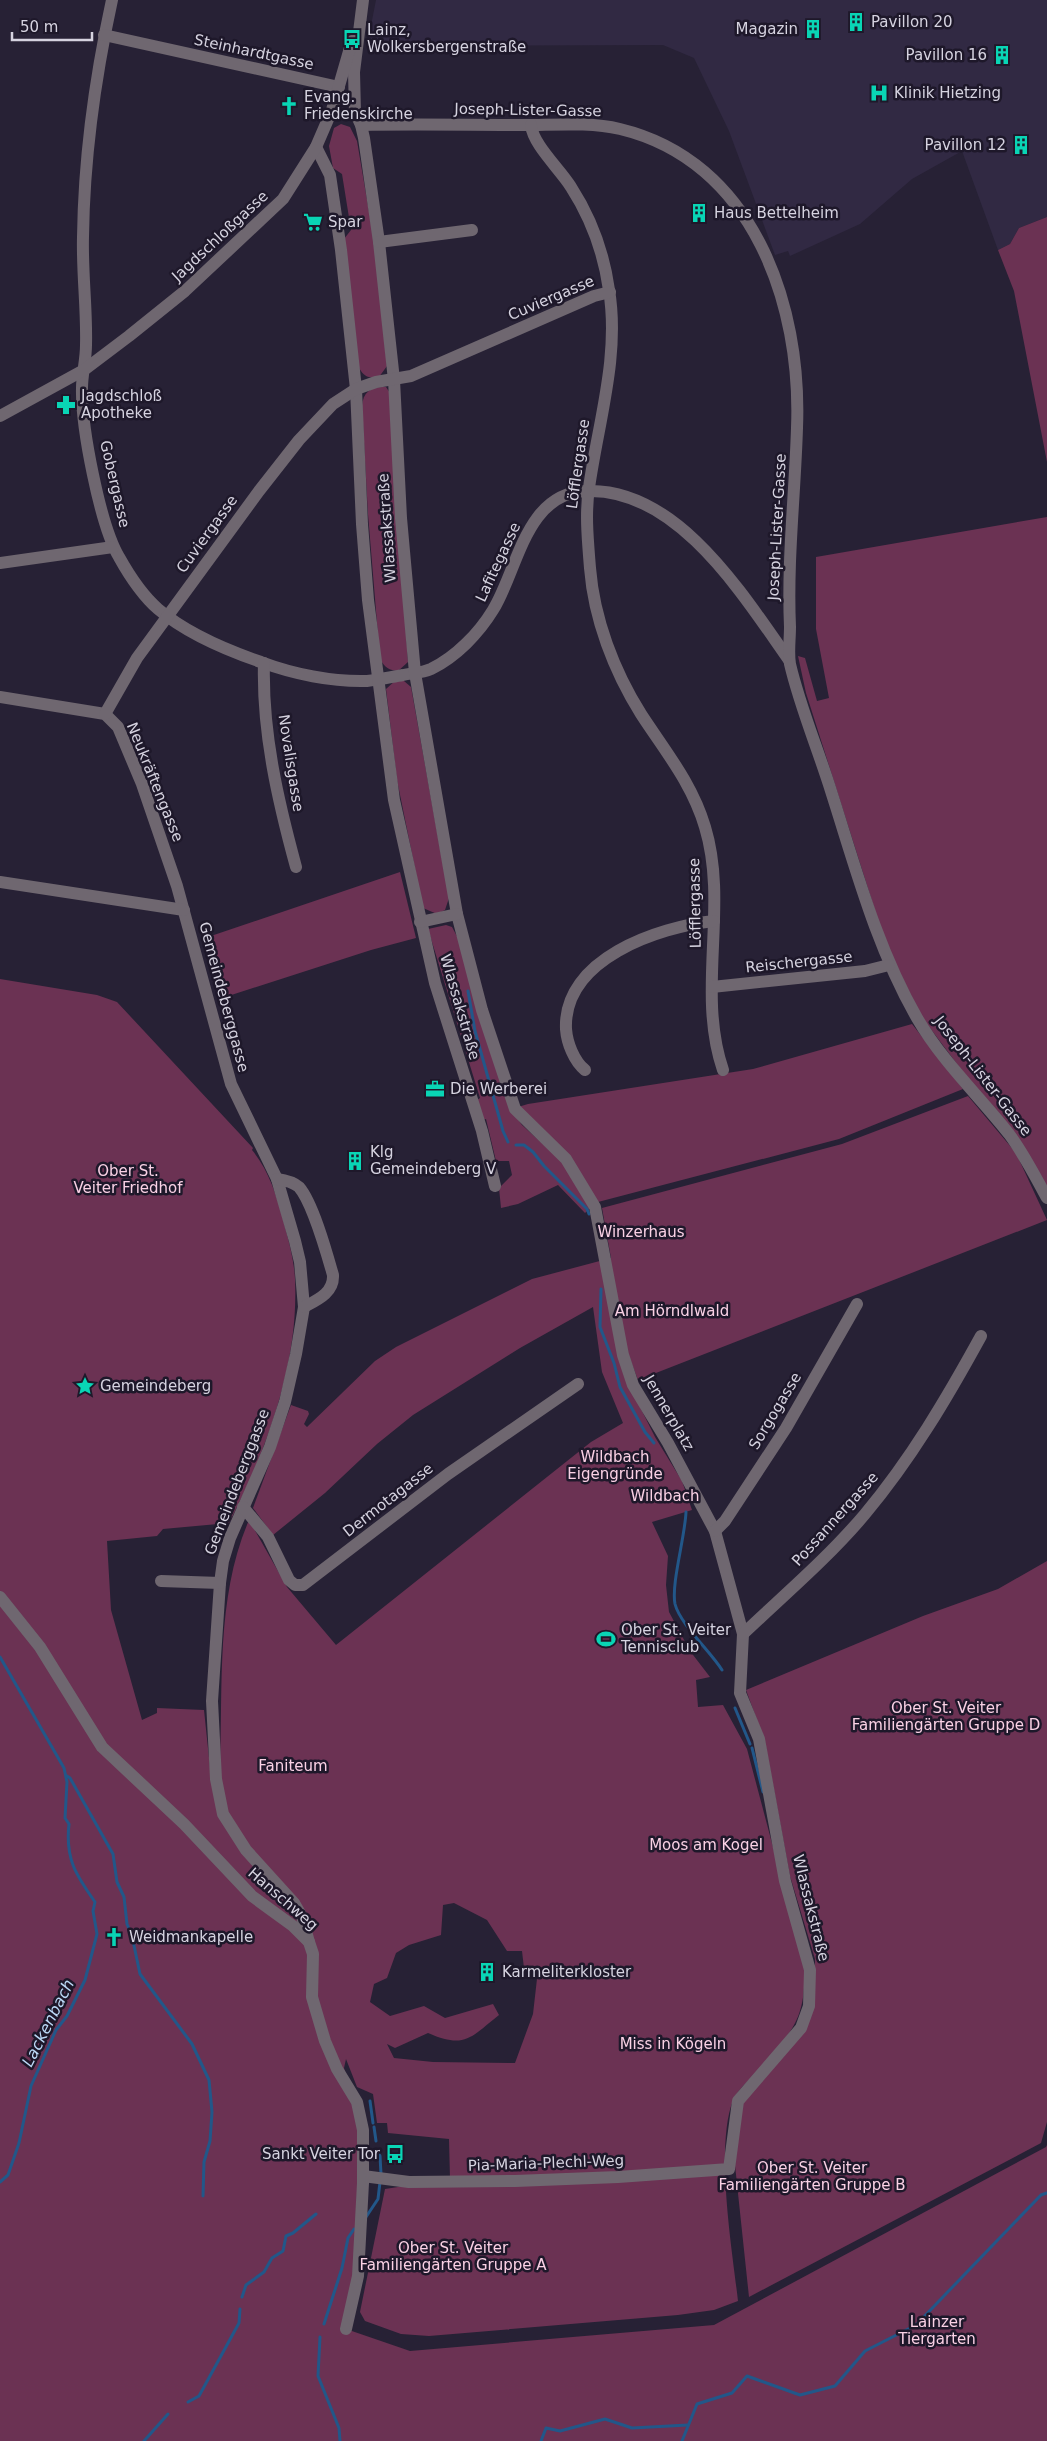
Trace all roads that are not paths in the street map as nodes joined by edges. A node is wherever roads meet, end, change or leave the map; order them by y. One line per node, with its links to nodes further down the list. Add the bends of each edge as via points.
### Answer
1 (112, 0): 3 (street, Gobergasse)
2 (362, 0): 4 (street, Jagdschloßgasse); 6 (street, Wlassakstraße, via 354,72)
3 (104, 35): 4 (street, Steinhardtgasse); 13 (street, Gobergasse, via 90,120 83,216)
4 (339, 87): 5 (street, Jagdschloßgasse)
5 (332, 110): 6 (street); 9 (street, Jagdschloßgasse)
6 (355, 112): 7 (street, Wlassakstraße)
7 (361, 125): 8 (street, Joseph-Lister-Gasse); 11 (street, Wlassakstraße)
8 (531, 125): 12 (street, Löfflergasse, via 534,137 572,188 586,214 598,243); 21 (street, Joseph-Lister-Gasse, via 618,128 657,141 678,153 698,166 735,203 756,234 773,269 785,304 797,395)
9 (316, 147): 13 (street, Jagdschloßgasse, via 287,194 250,232 185,291); 15 (street, Wlassakstraße, via 330,175)
10 (472, 230): 11 (street)
11 (379, 242): 14 (street, Wlassakstraße)
12 (610, 292): 14 (street, Cuviergasse, via 594,296 411,376); 17 (street, Löfflergasse, via 610,362)
13 (84, 370): 16 (street, Jagdschloßgasse); 18 (street, Gobergasse, via 82,388 92,468)
14 (394, 380): 15 (street); 23 (street, Wlassakstraße, via 401,518)
15 (356, 389): 20 (street, Cuviergasse, via 333,404 299,440); 24 (street, Wlassakstraße, via 362,524)
16 (0, 416)
17 (589, 491): 21 (street, Lafitegasse, via 632,500 690,537 726,573); 23 (street, Lafitegasse, via 559,500 542,512 517,554 505,589 492,612 455,652 428,670); 31 (street, Löfflergasse, via 590,573 604,632 631,697 672,758 696,803 710,847)
18 (113, 547): 19 (street); 20 (street, Gobergasse, via 141,590)
19 (0, 563)
20 (167, 615): 22 (street, Gobergasse, via 201,636); 26 (street, Cuviergasse, via 137,658)
21 (789, 660): 33 (street, Joseph-Lister-Gasse)
22 (264, 663): 24 (street, Gobergasse, via 325,678); 27 (street, Novalisgasse, via 267,727)
23 (415, 673): 24 (street); 30 (street, Wlassakstraße)
24 (377, 680): 32 (street, Wlassakstraße, via 394,800)
25 (0, 697): 26 (street, Neukräftengasse)
26 (105, 714): 29 (street, Neukräftengasse, via 118,727 127,746)
27 (296, 867)
28 (0, 882): 29 (street, Gemeindeberggasse)
29 (184, 910): 38 (street, Gemeindeberggasse, via 231,1084)
30 (457, 914): 32 (street); 37 (street, Wlassakstraße, via 482,1010)
31 (714, 921): 34 (street, Löfflergasse); 35 (street, via 673,928 633,944 601,963 580,984 569,1002 566,1030 571,1048)
32 (420, 922): 39 (street, Wlassakstraße, via 435,983 482,1131)
33 (889, 965): 34 (street, Reischergasse, via 865,971); 40 (street, Joseph-Lister-Gasse, via 919,1022 1017,1145)
34 (712, 986): 36 (street, Löfflergasse, via 713,1031)
35 (585, 1070)
36 (724, 1070)
37 (515, 1109): 46 (street, Jennerplatz, via 566,1159 595,1207 623,1356 633,1385 668,1442)
38 (277, 1179): 42 (street, Gemeindeberggasse, via 300,1262); 42 (street, via 294,1184 303,1194 320,1233 332,1275 328,1291)
39 (495, 1186)
40 (1047, 1198)
41 (857, 1304): 46 (street, Sorgogasse, via 786,1428 725,1521)
42 (304, 1307): 45 (street, Gemeindeberggasse, via 285,1402 270,1447)
43 (981, 1336): 50 (street, Possannergasse, via 927,1430 892,1481 816,1566)
44 (578, 1384): 45 (street, Dermotagasse, via 448,1474 304,1585 295,1585 290,1580 268,1537)
45 (243, 1507): 48 (street, Gemeindeberggasse, via 230,1538)
46 (715, 1531): 50 (street, Jennerplatz)
47 (161, 1581): 48 (street)
48 (220, 1583): 51 (street, Gemeindeberggasse, via 212,1692 214,1764 219,1801 229,1827 294,1903)
49 (0, 1597): 51 (street, Hanschweg, via 40,1647 102,1747 184,1824 252,1896)
50 (743, 1634): 52 (street, Wlassakstraße, via 740,1693 759,1739 786,1881 811,1981 809,2006 801,2028 738,2101)
51 (309, 1942): 53 (street, Hanschweg, via 314,1954 312,1997 325,2041 357,2102 363,2130)
52 (729, 2169): 53 (street, Pia-Maria-Plechl-Weg, via 515,2181 408,2182)
53 (363, 2176): 54 (street, Hanschweg, via 358,2276)
54 (346, 2329)

